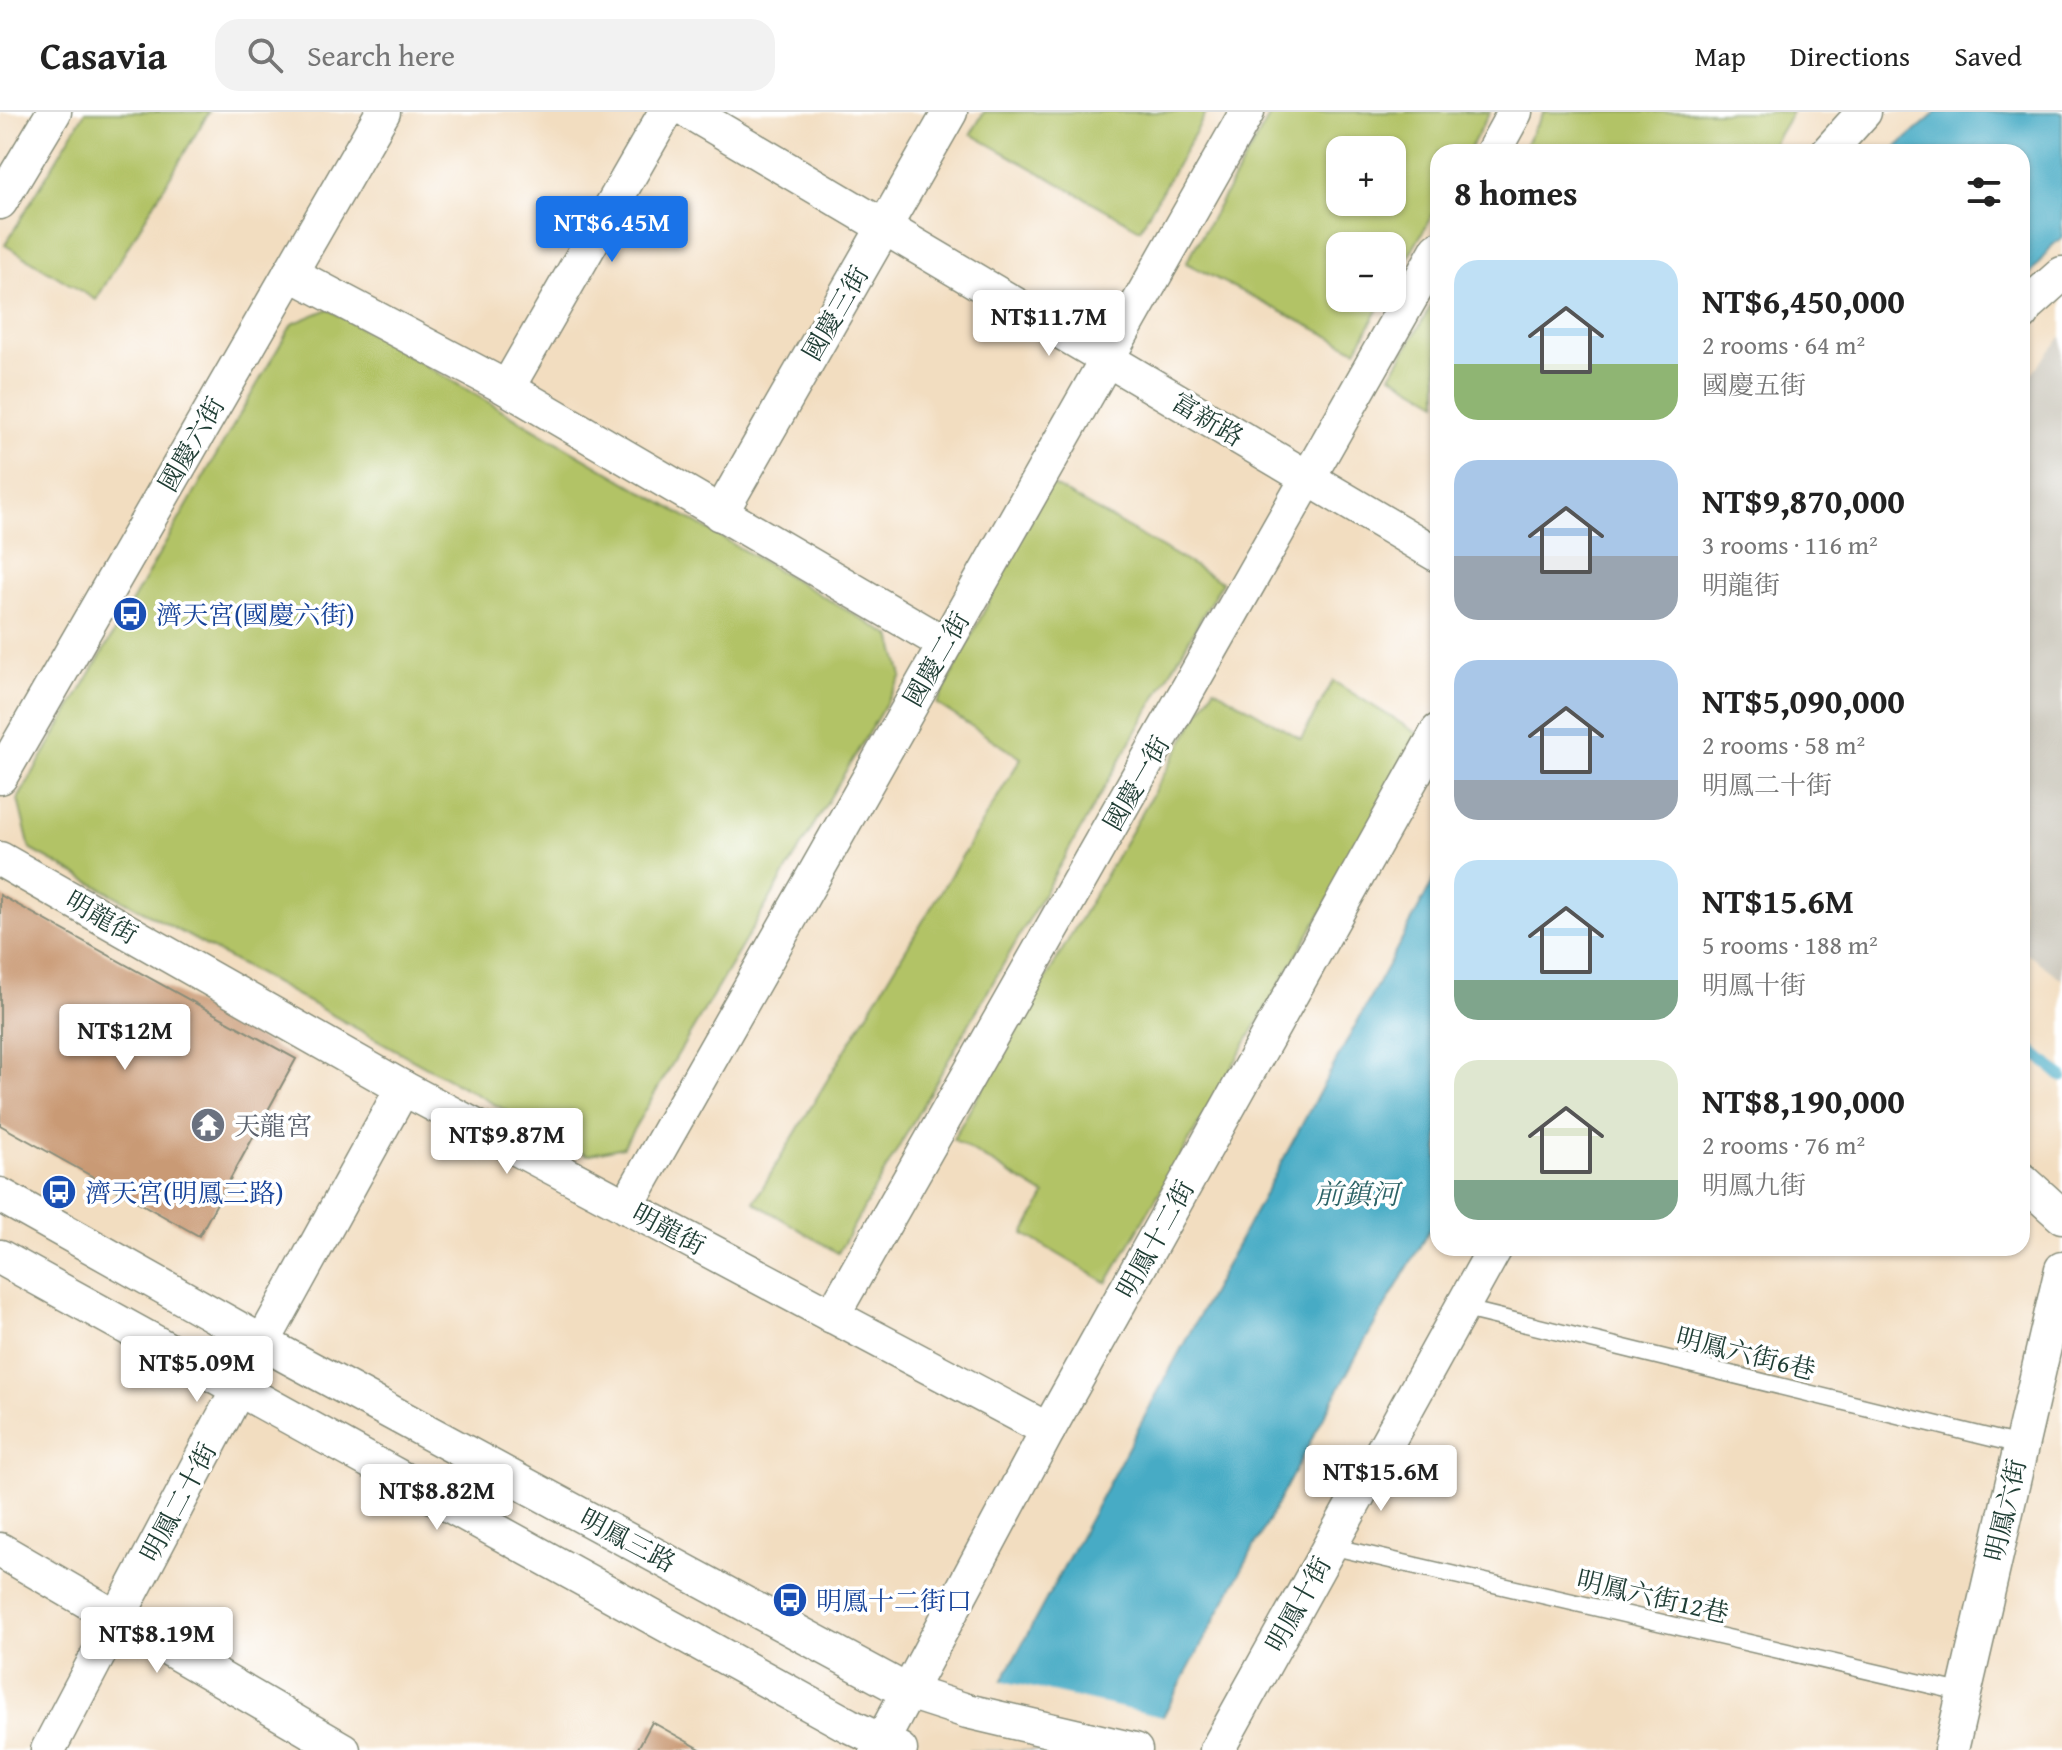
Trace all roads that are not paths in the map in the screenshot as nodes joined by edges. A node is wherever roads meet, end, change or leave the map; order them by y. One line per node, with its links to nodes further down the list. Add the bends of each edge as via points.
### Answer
1 (54, 112): 11 (street)
2 (383, 112): 14 (street, 國慶六街)
3 (666, 112): 18 (street)
4 (690, 112): 12 (street, 富新路)
5 (950, 112): 12 (street, 國慶三街)
6 (1247, 112): 17 (street, 國慶二街)
7 (1515, 112): 9 (street)
8 (1864, 112): 10 (street)
9 (1497, 144)
10 (1835, 144)
11 (0, 202)
12 (884, 227): 17 (street, 富新路); 20 (street, 國慶三街)
13 (1430, 263): 19 (street, 國慶一街)
14 (290, 273): 18 (street); 24 (street, 國慶六街)
15 (2062, 274): 16 (street)
16 (2030, 302)
17 (1107, 358): 19 (street, 富新路); 22 (street, 國慶二街)
18 (507, 388): 20 (street)
19 (1308, 479): 21 (street, 富新路); 35 (street, 國慶一街)
20 (720, 514): 22 (street)
21 (1430, 550)
22 (945, 644): 29 (street, 國慶二街)
23 (1430, 745): 38 (street, 明鳳十二街)
24 (0, 777)
25 (0, 859): 26 (street, 明龍街)
26 (403, 1088): 29 (street, 明龍街); 36 (street, 明鳳二十街)
27 (2030, 1187): 30 (street)
28 (0, 1195): 36 (street, 明鳳三路)
29 (626, 1207): 35 (street, 明龍街)
30 (2062, 1216)
31 (1490, 1256): 34 (street, 明鳳十街)
32 (0, 1257): 37 (street)
33 (2062, 1269): 39 (street, 明鳳六街)
34 (1461, 1308): 39 (lane, 明鳳六街6巷); 40 (street, 明鳳十街)
35 (832, 1316): 38 (street, 明龍街)
36 (263, 1342): 37 (street, 明鳳二十街); 43 (street, 明鳳三路)
37 (239, 1390): 42 (street, 明鳳二十街); 46 (street)
38 (1048, 1430): 43 (street, 明鳳十二街)
39 (2020, 1445): 44 (street, 明鳳六街)
40 (1330, 1546): 44 (lane, 明鳳六街12巷); 49 (street, 明鳳十街)
41 (0, 1550): 42 (street)
42 (117, 1618): 45 (street); 47 (street, 明鳳二十街)
43 (908, 1692): 46 (street, 明鳳十二街); 48 (street, 明鳳三路)
44 (1965, 1693): 50 (street, 明鳳六街)
45 (327, 1746)
46 (886, 1748)
47 (48, 1750)
48 (1135, 1750)
49 (1217, 1750)
50 (1951, 1750)

